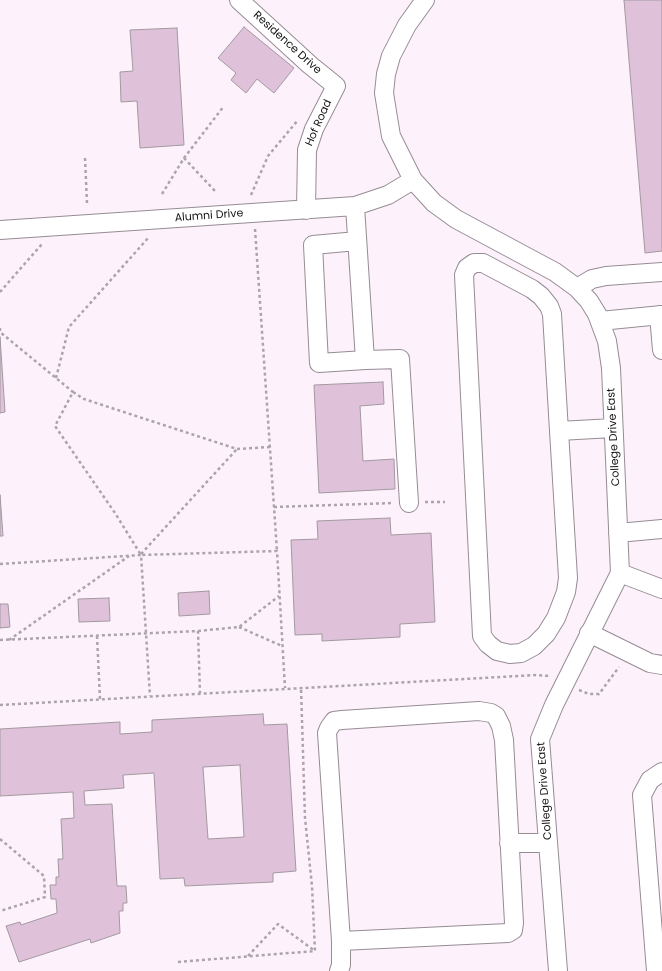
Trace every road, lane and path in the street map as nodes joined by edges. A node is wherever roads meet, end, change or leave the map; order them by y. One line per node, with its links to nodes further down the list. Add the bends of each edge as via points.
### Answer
1 (239, 0): 3 (street, Residence Drive)
2 (425, 0): 8 (street, College Drive East, via 407,25 391,56 384,92 391,136)
3 (336, 86): 14 (street, Hof Road, via 306,150)
4 (224, 106): 7 (path)
5 (301, 118): 11 (path, via 268,156)
6 (85, 158): 12 (path)
7 (184, 158): 9 (path); 10 (path)
8 (413, 180): 13 (street, Alumni Drive, via 388,195); 21 (street, College Drive East, via 434,203 456,219 555,272)
9 (216, 192)
10 (162, 194)
11 (251, 195)
12 (87, 203)
13 (355, 206): 14 (street, Alumni Drive); 19 (street)
14 (306, 210): 16 (street, Alumni Drive)
15 (255, 228): 32 (path)
16 (0, 230)
17 (149, 237): 28 (path, via 69,327)
18 (45, 242): 22 (path)
19 (357, 242): 27 (street); 27 (street, via 313,245 318,363)
20 (662, 272): 21 (street, via 606,276 592,279)
21 (577, 288): 24 (street, College Drive East, via 589,301)
22 (0, 292)
23 (661, 315): 24 (street); 26 (street)
24 (600, 322): 30 (street, College Drive East, via 607,341 611,368)
25 (0, 328): 28 (path, via 0,332)
26 (662, 350)
27 (365, 360): 35 (street, via 400,359)
28 (56, 378): 29 (path)
29 (73, 392): 33 (path, via 84,400); 41 (path, via 56,426)
30 (613, 428): 31 (street); 38 (street, College Drive East)
31 (560, 431): 31 (street, via 552,314 549,306 532,289 483,263 474,263 467,268 464,275 482,636 497,651 521,653 534,646 546,634 556,618 566,592 568,578)
32 (270, 447): 33 (path); 36 (path)
33 (237, 449): 41 (path)
34 (445, 502): 35 (path)
35 (409, 503): 36 (path)
36 (274, 508): 39 (path)
37 (662, 529): 38 (street)
38 (618, 533): 43 (street, College Drive East)
39 (277, 551): 41 (path); 45 (path)
40 (130, 555): 41 (path); 42 (path); 52 (path)
41 (141, 555): 49 (path)
42 (0, 564)
43 (620, 573): 44 (street); 48 (street, College Drive East)
44 (662, 589)
45 (280, 596): 46 (path); 53 (path)
46 (239, 627): 47 (path); 53 (path)
47 (198, 631): 49 (path); 60 (path)
48 (589, 633): 55 (street, via 650,663); 66 (street, College Drive East, via 540,739)
49 (146, 634): 50 (path); 61 (path)
50 (97, 636): 52 (path); 62 (path)
51 (0, 640): 52 (path)
52 (8, 640)
53 (283, 646): 58 (path)
54 (620, 665): 59 (path, via 599,694 589,694)
55 (662, 665)
56 (553, 676): 57 (path, via 536,674)
57 (301, 687): 58 (path); 70 (path, via 305,818)
58 (285, 688): 60 (path)
59 (577, 689)
60 (200, 693): 61 (path)
61 (150, 696): 62 (path)
62 (100, 699): 63 (path)
63 (0, 705)
64 (662, 772): 75 (street, via 650,780 642,795)
65 (0, 839): 68 (path, via 44,876 45,897)
66 (548, 843): 67 (street); 74 (street, College Drive East)
67 (509, 844): 69 (street, via 514,923 513,930 508,933); 69 (street, via 504,740 501,726 492,713 479,711 334,721 327,734)
68 (0, 912)
69 (340, 941): 73 (street)
70 (315, 952): 71 (path); 71 (path, via 278,924)
71 (248, 957): 72 (path)
72 (178, 962)
73 (339, 971)
74 (558, 971)
75 (656, 971)

